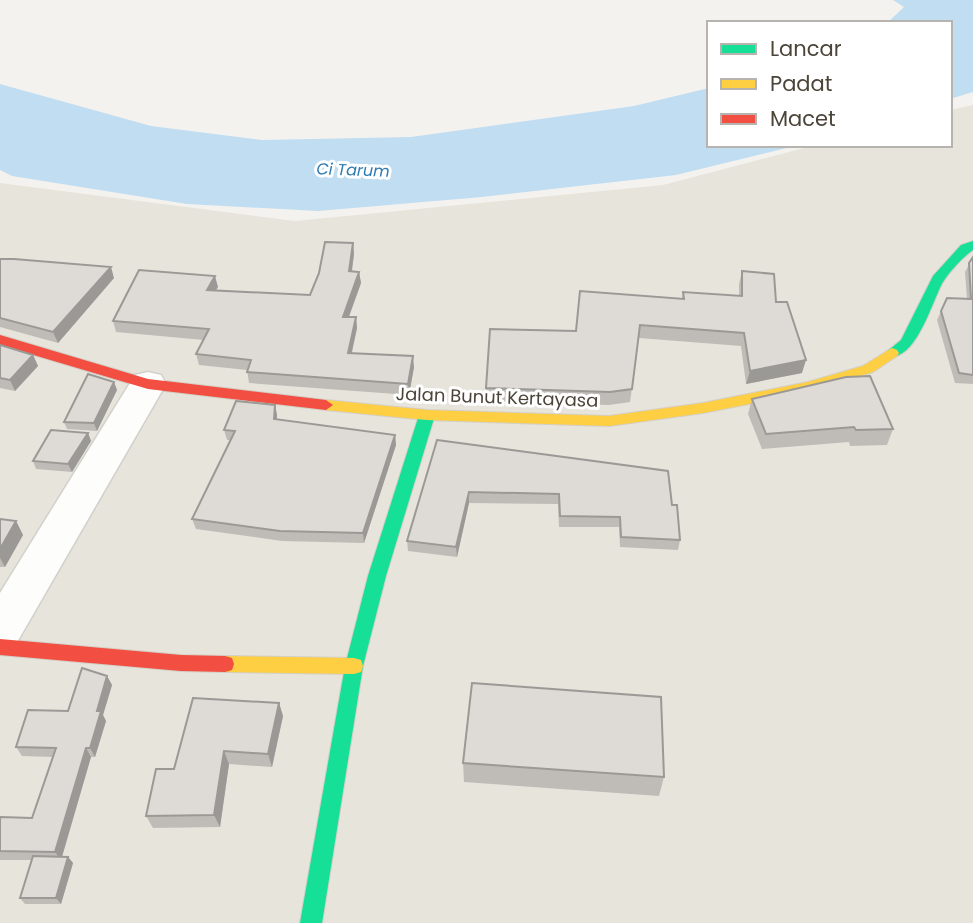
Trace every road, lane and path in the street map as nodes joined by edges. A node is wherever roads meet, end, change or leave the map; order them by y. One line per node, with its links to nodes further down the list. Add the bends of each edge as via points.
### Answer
1 (973, 245): 4 (street, Jalan Bunut Kertayasa, via 937,279 907,343 868,369 809,387 609,421)
2 (0, 340): 3 (street, Jalan Bunut Kertayasa)
3 (148, 384): 4 (street, Jalan Bunut Kertayasa); 5 (street)
4 (427, 415): 7 (street)
5 (0, 631)
6 (0, 647): 7 (street, via 181,663)
7 (354, 666): 8 (street)
8 (311, 923)

